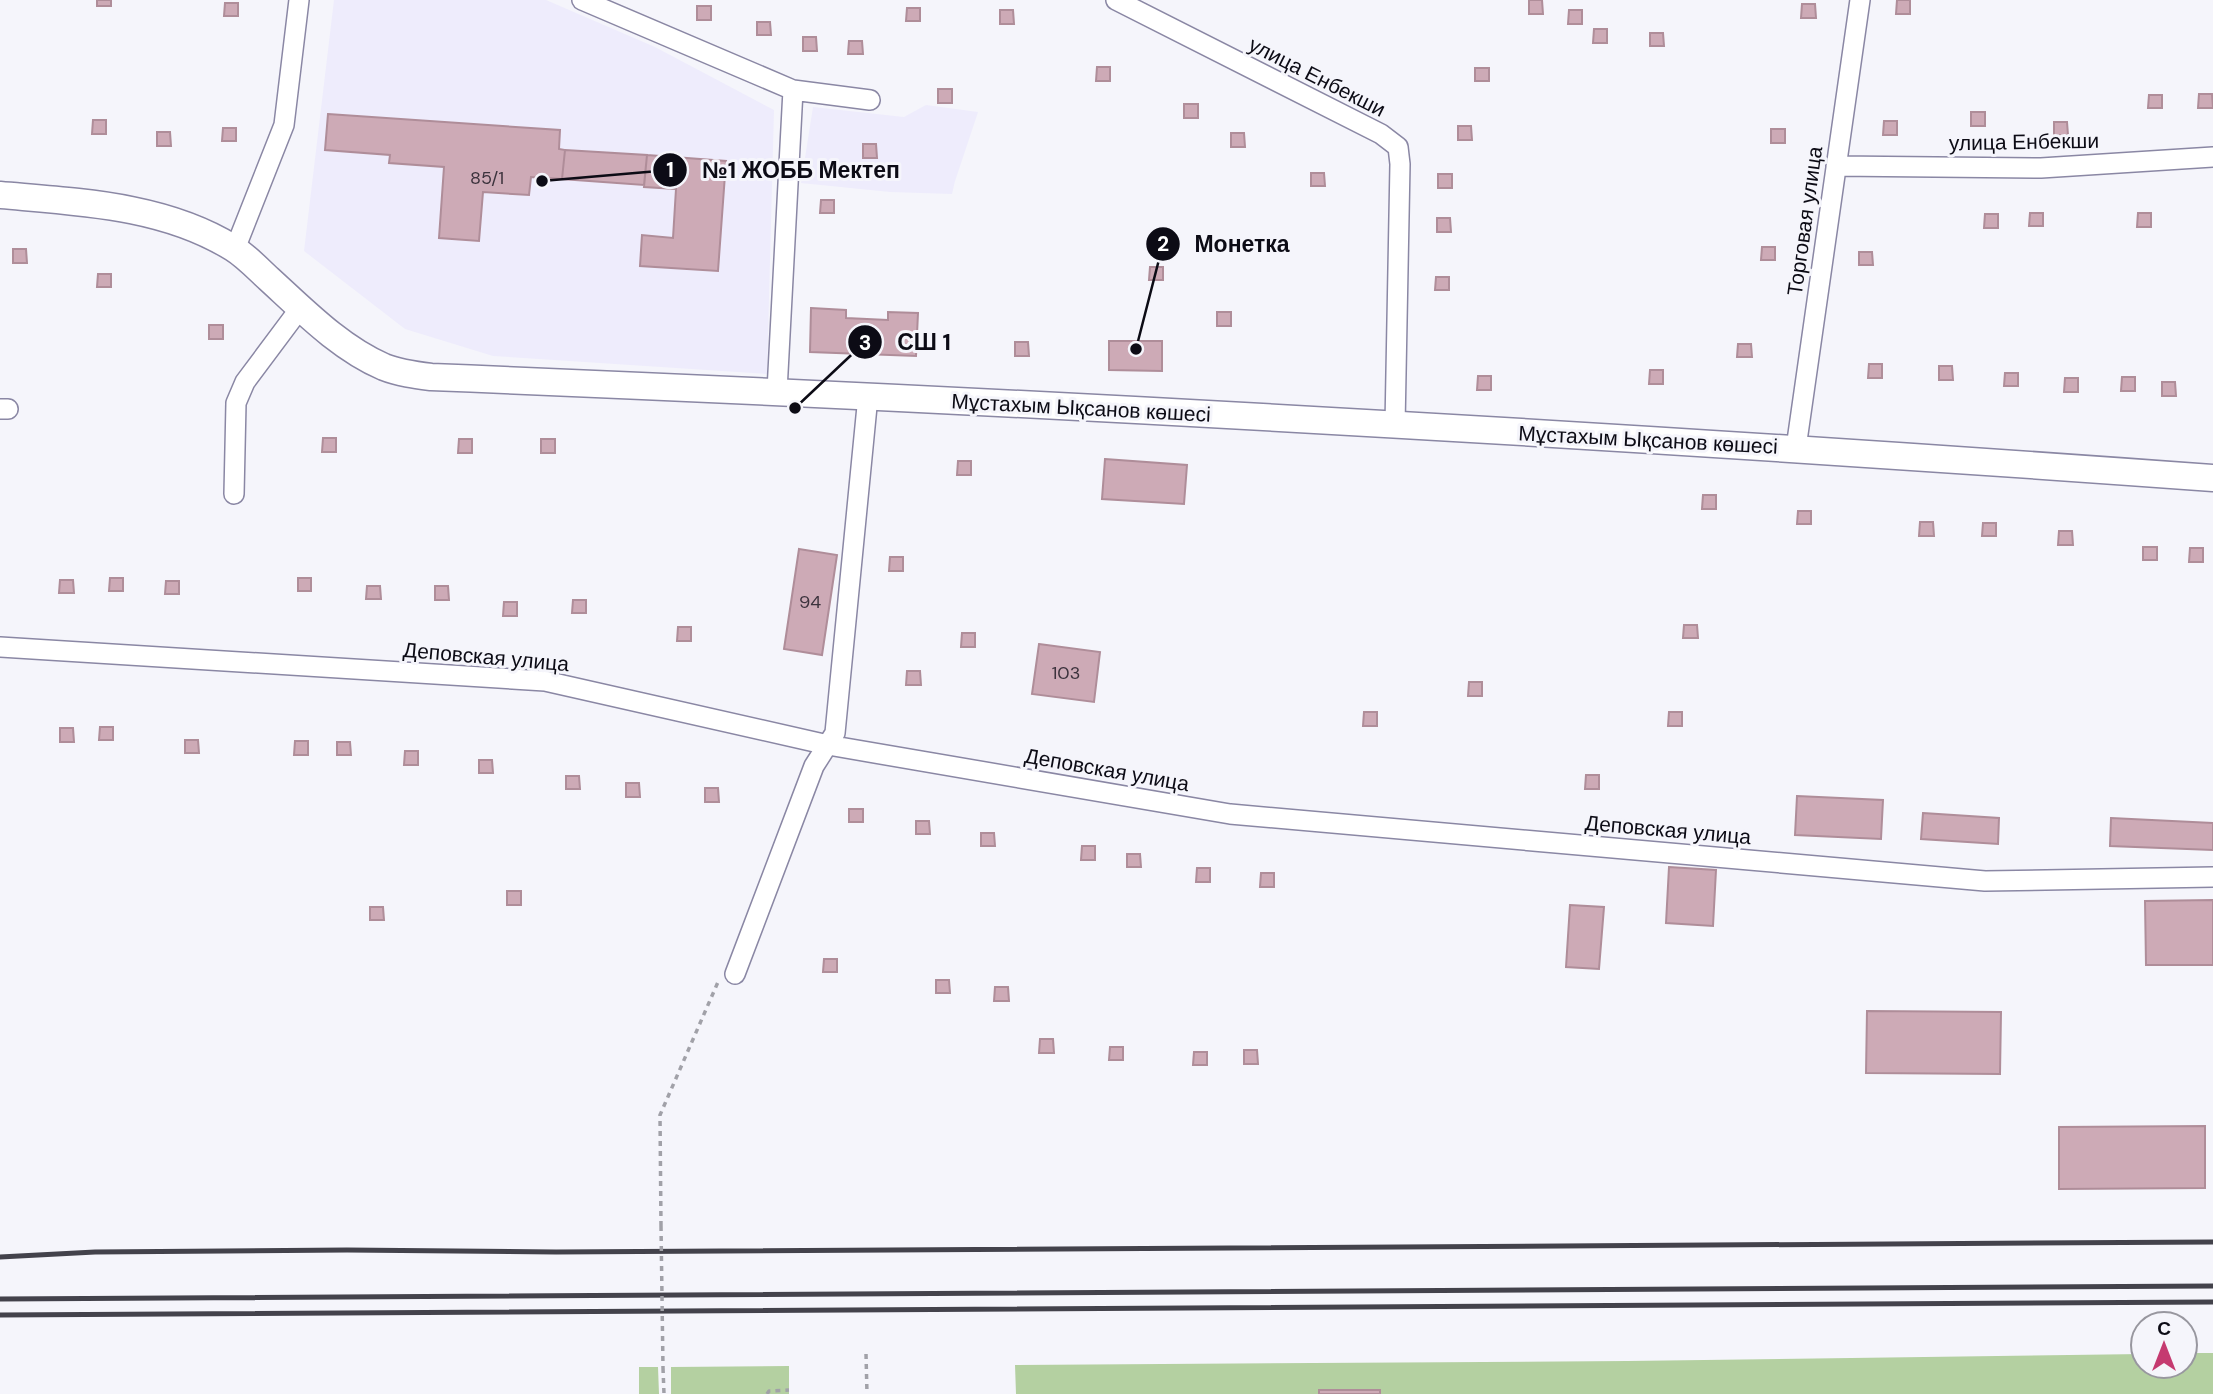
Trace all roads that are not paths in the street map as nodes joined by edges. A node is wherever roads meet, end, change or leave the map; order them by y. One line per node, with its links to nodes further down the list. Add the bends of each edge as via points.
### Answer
1 (299, 0): 10 (street, via 284,125)
2 (582, 0): 5 (street)
3 (1116, 0): 14 (street, улица Енбекши, via 1381,134 1398,147)
4 (1860, 0): 8 (street, Торговая улица)
5 (793, 90): 6 (street); 12 (street)
6 (870, 100)
7 (2213, 157): 8 (street, улица Енбекши, via 2040,168)
8 (1836, 166): 15 (street, Торговая улица)
9 (0, 195): 10 (main road, Мұстахым Ықсанов көшесі, via 142,212 195,228)
10 (235, 249): 11 (main road, Мұстахым Ықсанов көшесі)
11 (300, 307): 12 (main road, Мұстахым Ықсанов көшесі, via 361,355 403,373); 17 (street, via 245,382 236,403)
12 (776, 391): 13 (main road, Мұстахым Ықсанов көшесі)
13 (868, 396): 14 (main road, Мұстахым Ықсанов көшесі); 19 (street, via 837,726)
14 (1395, 425): 15 (main road, Мұстахым Ықсанов көшесі)
15 (1796, 448): 16 (main road, Мұстахым Ықсанов көшесі)
16 (2213, 478)
17 (234, 494)
18 (0, 647): 19 (street, Деповская улица, via 545,681)
19 (828, 745): 20 (street, Деповская улица, via 1230,814 1985,881); 21 (street, via 814,766)
20 (2213, 877)
21 (737, 970)

